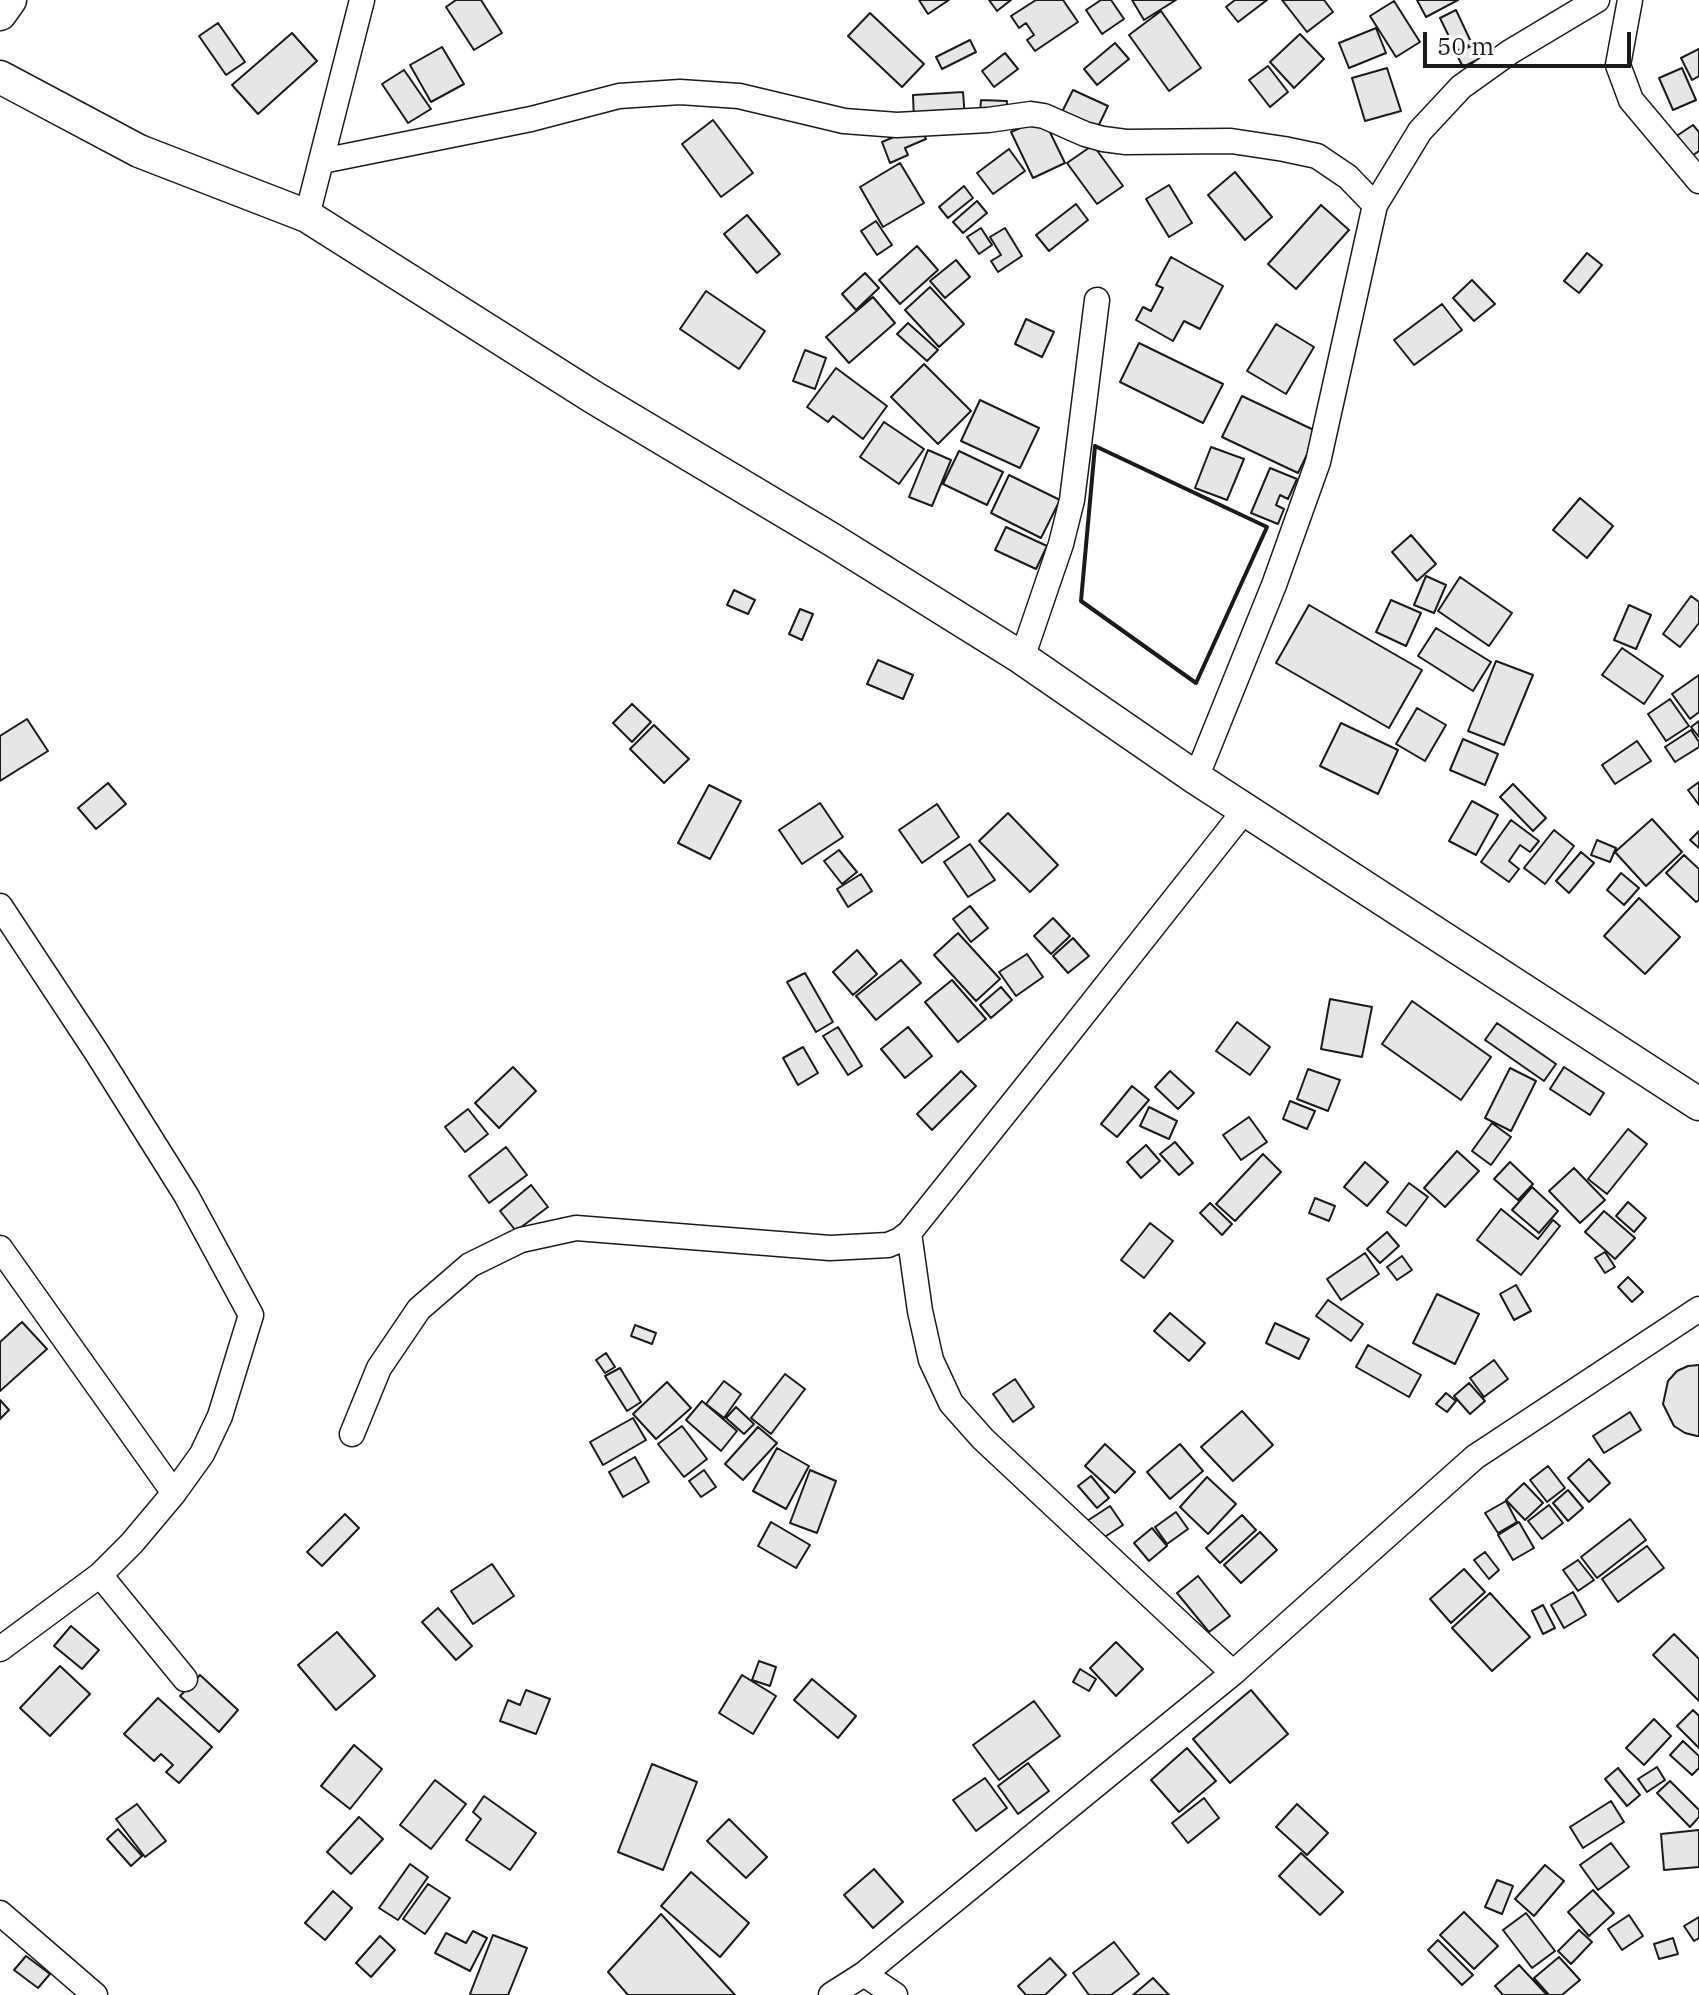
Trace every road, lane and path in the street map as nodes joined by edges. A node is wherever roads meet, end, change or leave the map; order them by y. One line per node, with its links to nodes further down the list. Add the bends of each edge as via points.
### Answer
1 (10, 0): 5 (street)
2 (362, 0): 7 (street)
3 (1597, 0): 9 (street, via 1461,87 1420,131)
4 (1630, 0): 8 (street, via 1618,65 1631,100)
5 (0, 14)
6 (0, 77): 10 (street, via 139,151)
7 (322, 161): 9 (street, via 619,96 680,92 739,96 844,121 897,125 1031,114 1103,139 1231,141 1284,149 1317,156); 10 (street)
8 (1699, 181)
9 (1375, 205): 13 (street, via 1318,462)
10 (307, 216): 12 (street)
11 (1097, 300): 12 (street, via 1072,500)
12 (1022, 658): 13 (street)
13 (1196, 778): 14 (street)
14 (1245, 810): 16 (street); 17 (street)
15 (0, 906): 21 (street, via 186,1195 251,1315 220,1416 202,1454)
16 (1699, 1104)
17 (909, 1233): 20 (street, via 888,1245 830,1248 576,1228 521,1240 470,1265 419,1309 379,1368); 24 (street, via 931,1360 951,1403)
18 (0, 1248): 21 (street)
19 (1699, 1309): 24 (street, via 1475,1457)
20 (352, 1434)
21 (174, 1493): 22 (street)
22 (100, 1575): 23 (street); 25 (street)
23 (0, 1649)
24 (1233, 1673): 27 (street)
25 (185, 1679)
26 (0, 1913): 28 (street)
27 (864, 1974): 29 (street); 30 (street)
28 (95, 1995)
29 (831, 1995)
30 (895, 1995)

